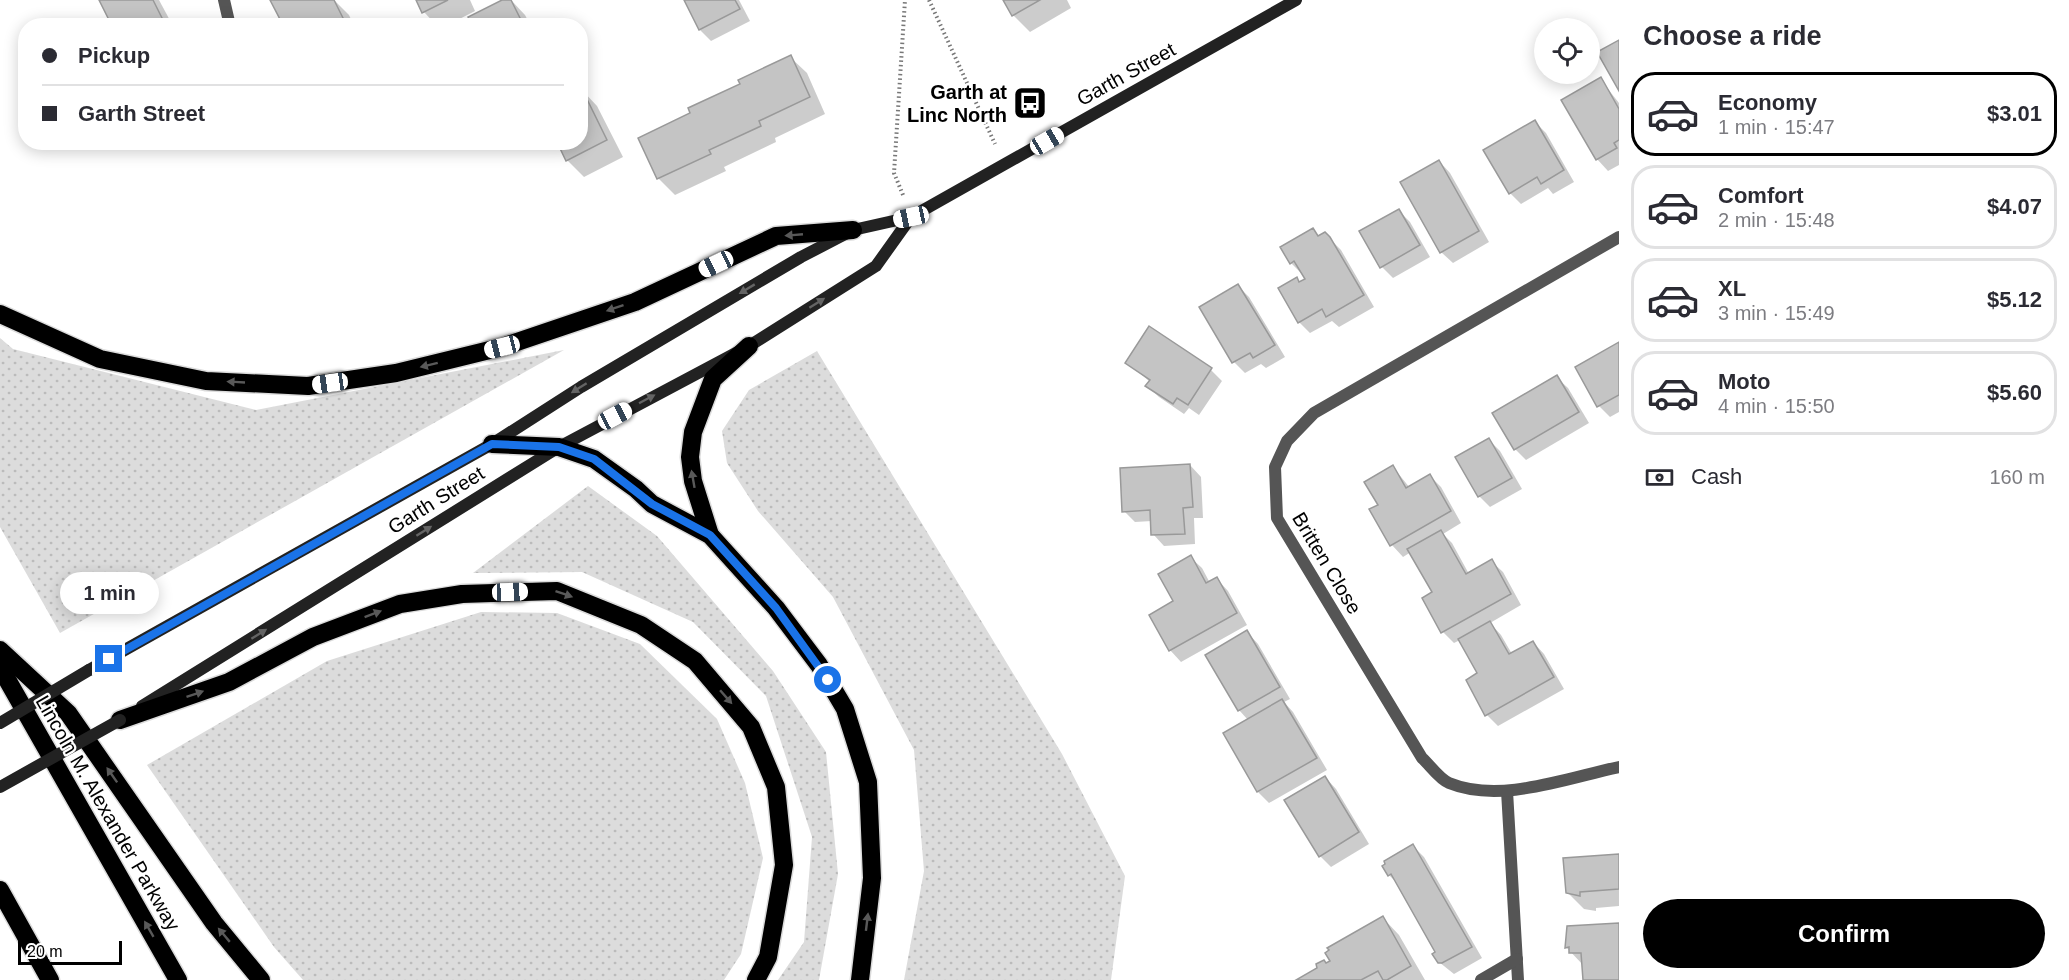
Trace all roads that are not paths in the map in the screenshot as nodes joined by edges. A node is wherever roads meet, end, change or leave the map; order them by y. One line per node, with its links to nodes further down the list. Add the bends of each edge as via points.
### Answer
1 (224, 0): 3 (street)
2 (1296, 0): 4 (main road, Garth Street)
3 (228, 18)
4 (911, 217): 5 (main road, Garth Street); 8 (main road, Garth Street, one-way to 4, via 876,266)
5 (853, 230): 7 (highway, one-way to 7, via 776,236 635,302 502,347 396,373 308,386 206,381 100,359); 9 (main road, Garth Street, one-way to 9, via 581,387)
6 (1619, 237): 18 (street, Britten Close, via 1314,412 1287,441 1275,467 1277,518 1422,758 1447,782 1485,792)
7 (0, 314)
8 (749, 346): 10 (main road, Garth Street, one-way to 8); 11 (highway, one-way to 8, via 693,482 693,432 712,379)
9 (492, 444): 10 (highway); 15 (main road, Garth Street, bridge)
10 (559, 447): 11 (highway, via 594,459 652,504); 14 (main road, Garth Street, one-way to 10)
11 (710, 535): 25 (highway, one-way to 11, via 873,878 868,782 845,709 819,665 776,608)
12 (0, 650): 23 (highway, one-way to 12, via 214,923 68,713)
13 (0, 667): 22 (highway, Lincoln M. Alexander Parkway, one-way to 13)
14 (120, 720): 17 (main road, Garth Street, bridge); 24 (highway, one-way to 24, via 229,682 313,637 400,604 462,594 556,591 641,625 695,661 752,727 776,787 784,865 768,957)
15 (0, 723)
16 (1619, 767): 18 (street, Britten Close)
17 (0, 788)
18 (1507, 791): 20 (street)
19 (0, 890): 21 (highway)
20 (1517, 959): 26 (street); 27 (street)
21 (50, 980)
22 (178, 980)
23 (261, 980)
24 (756, 980)
25 (860, 980)
26 (1480, 980)
27 (1518, 980)

